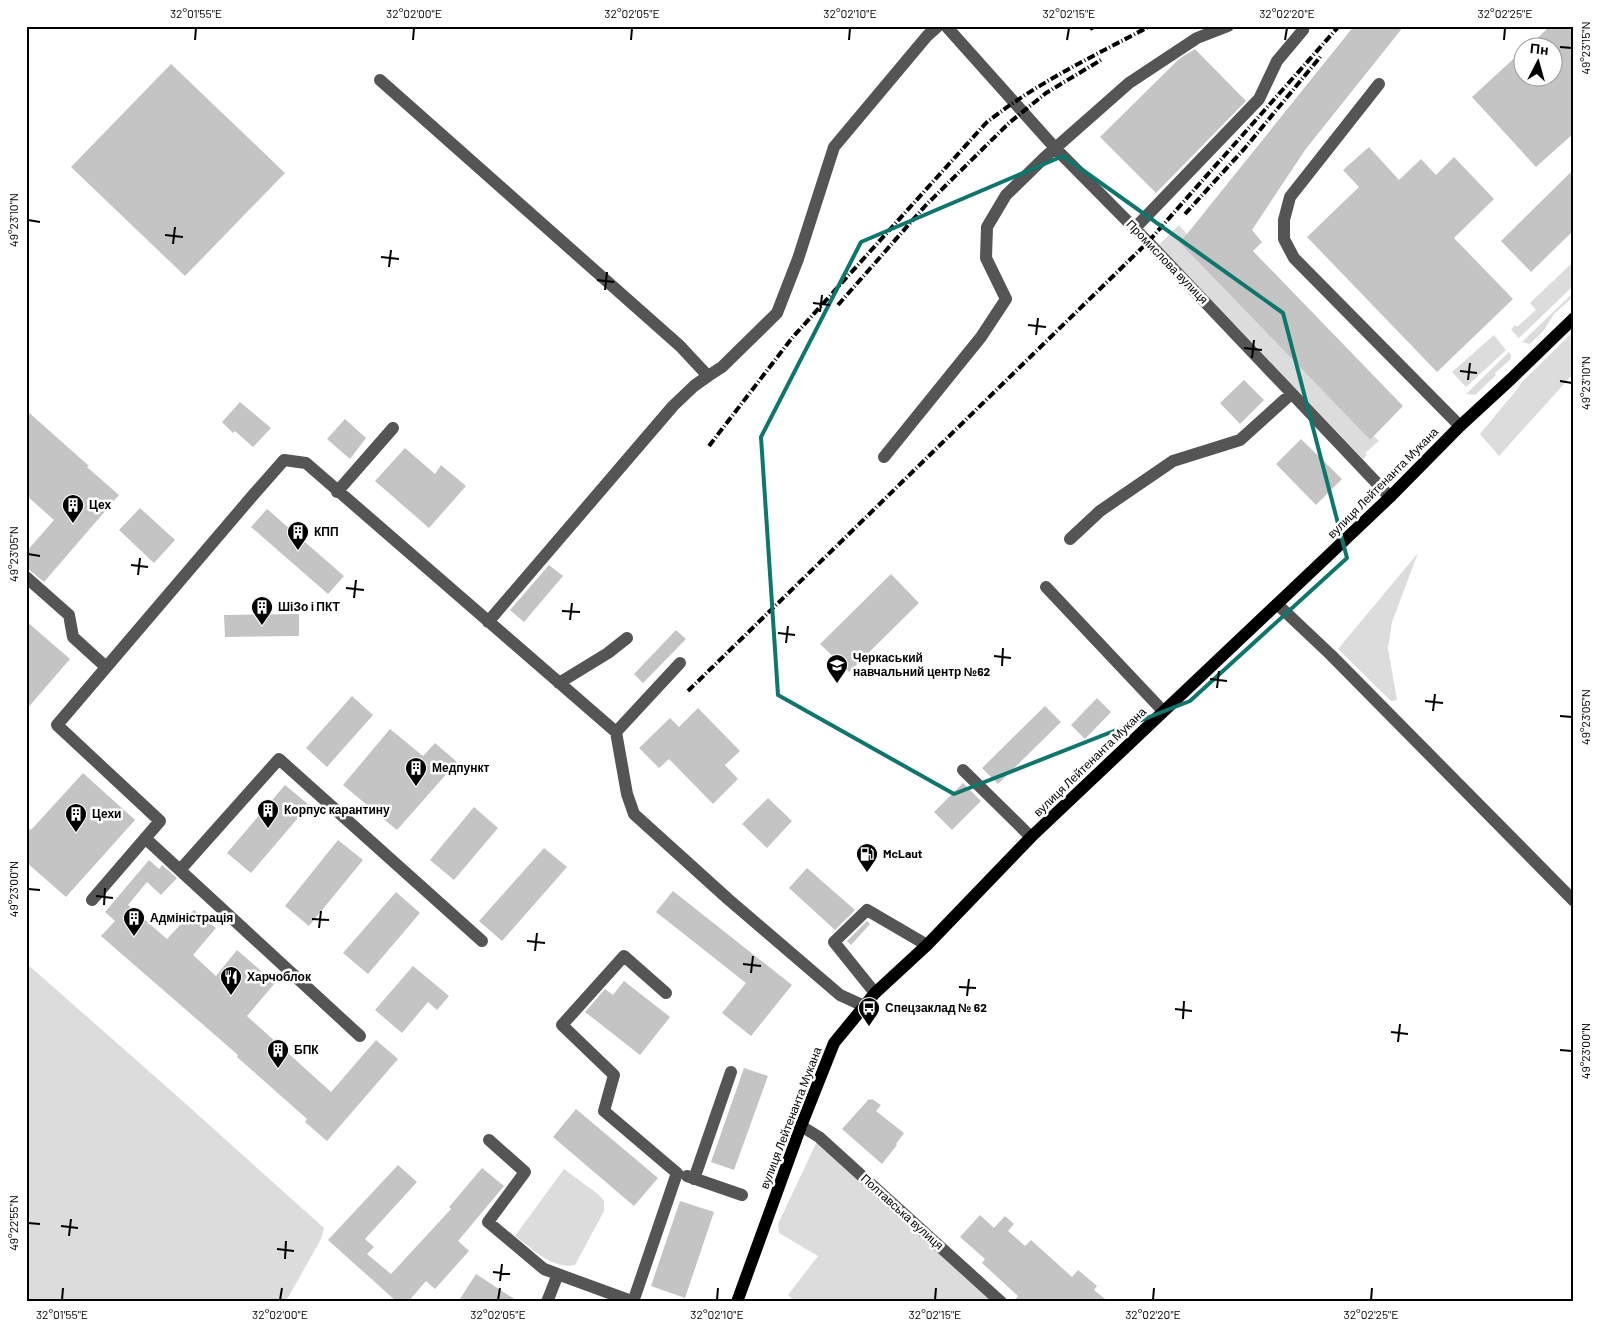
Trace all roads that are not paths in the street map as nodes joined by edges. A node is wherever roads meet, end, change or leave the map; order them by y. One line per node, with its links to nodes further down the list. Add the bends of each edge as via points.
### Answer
1 (938, 26): 10 (street, via 834,147 777,313 722,367)
2 (946, 26): 7 (street, Промислова вулиця)
3 (1228, 26): 7 (street, via 1197,38 1129,83)
4 (1304, 26): 8 (street, via 1277,61 1260,99)
5 (380, 80): 10 (street, via 680,346)
6 (1379, 84): 12 (street, via 1290,197 1284,220 1284,240 1294,258)
7 (1056, 149): 8 (street, Промислова вулиця); 14 (street, via 1006,195 987,227 986,258 1006,299 981,337)
8 (1134, 228): 11 (street, Промислова вулиця)
9 (1574, 318): 12 (main road, вулиця Лейтенанта Мукана)
10 (708, 376): 21 (street, via 673,406)
11 (1291, 394): 16 (street, Промислова вулиця); 17 (street, via 1240,440 1172,461 1100,511)
12 (1460, 426): 16 (main road, вулиця Лейтенанта Мукана)
13 (393, 428): 15 (street)
14 (884, 457)
15 (337, 492): 21 (street); 24 (street, via 306,463 284,460)
16 (1390, 497): 20 (main road, вулиця Лейтенанта Мукана)
17 (1070, 539)
18 (26, 577): 24 (street, via 69,615 72,638)
19 (1046, 588): 26 (street)
20 (1277, 604): 26 (main road, вулиця Лейтенанта Мукана); 33 (street)
21 (488, 622): 25 (street)
22 (627, 638): 25 (street)
23 (680, 663): 27 (street)
24 (106, 667): 30 (street, via 57,725 160,820)
25 (559, 683): 27 (street)
26 (1163, 711): 29 (main road, вулиця Лейтенанта Мукана)
27 (616, 732): 38 (street, via 627,794 634,814 840,995)
28 (963, 770): 29 (street)
29 (1031, 837): 35 (main road, вулиця Лейтенанта Мукана)
30 (145, 838): 31 (street); 32 (street)
31 (180, 870): 34 (street, via 279,759); 39 (street)
32 (92, 900)
33 (1574, 901)
34 (482, 941)
35 (927, 944): 37 (main road, вулиця Лейтенанта Мукана); 37 (street, via 867,910 834,942)
36 (666, 993): 43 (street, via 624,956 562,1025 614,1076 604,1111)
37 (875, 993): 38 (main road, вулиця Лейтенанта Мукана)
38 (864, 1006): 41 (main road, вулиця Лейтенанта Мукана, via 834,1044)
39 (360, 1036)
40 (731, 1072): 44 (street)
41 (801, 1126): 49 (main road, вулиця Лейтенанта Мукана); 50 (street, Полтавська вулиця, via 819,1138)
42 (489, 1140): 46 (street, via 525,1172 488,1222 544,1269)
43 (677, 1173): 44 (street); 48 (street)
44 (694, 1179): 45 (street)
45 (742, 1195)
46 (558, 1274): 47 (street); 48 (street)
47 (547, 1302)
48 (634, 1302)
49 (737, 1302)
50 (1001, 1302)

